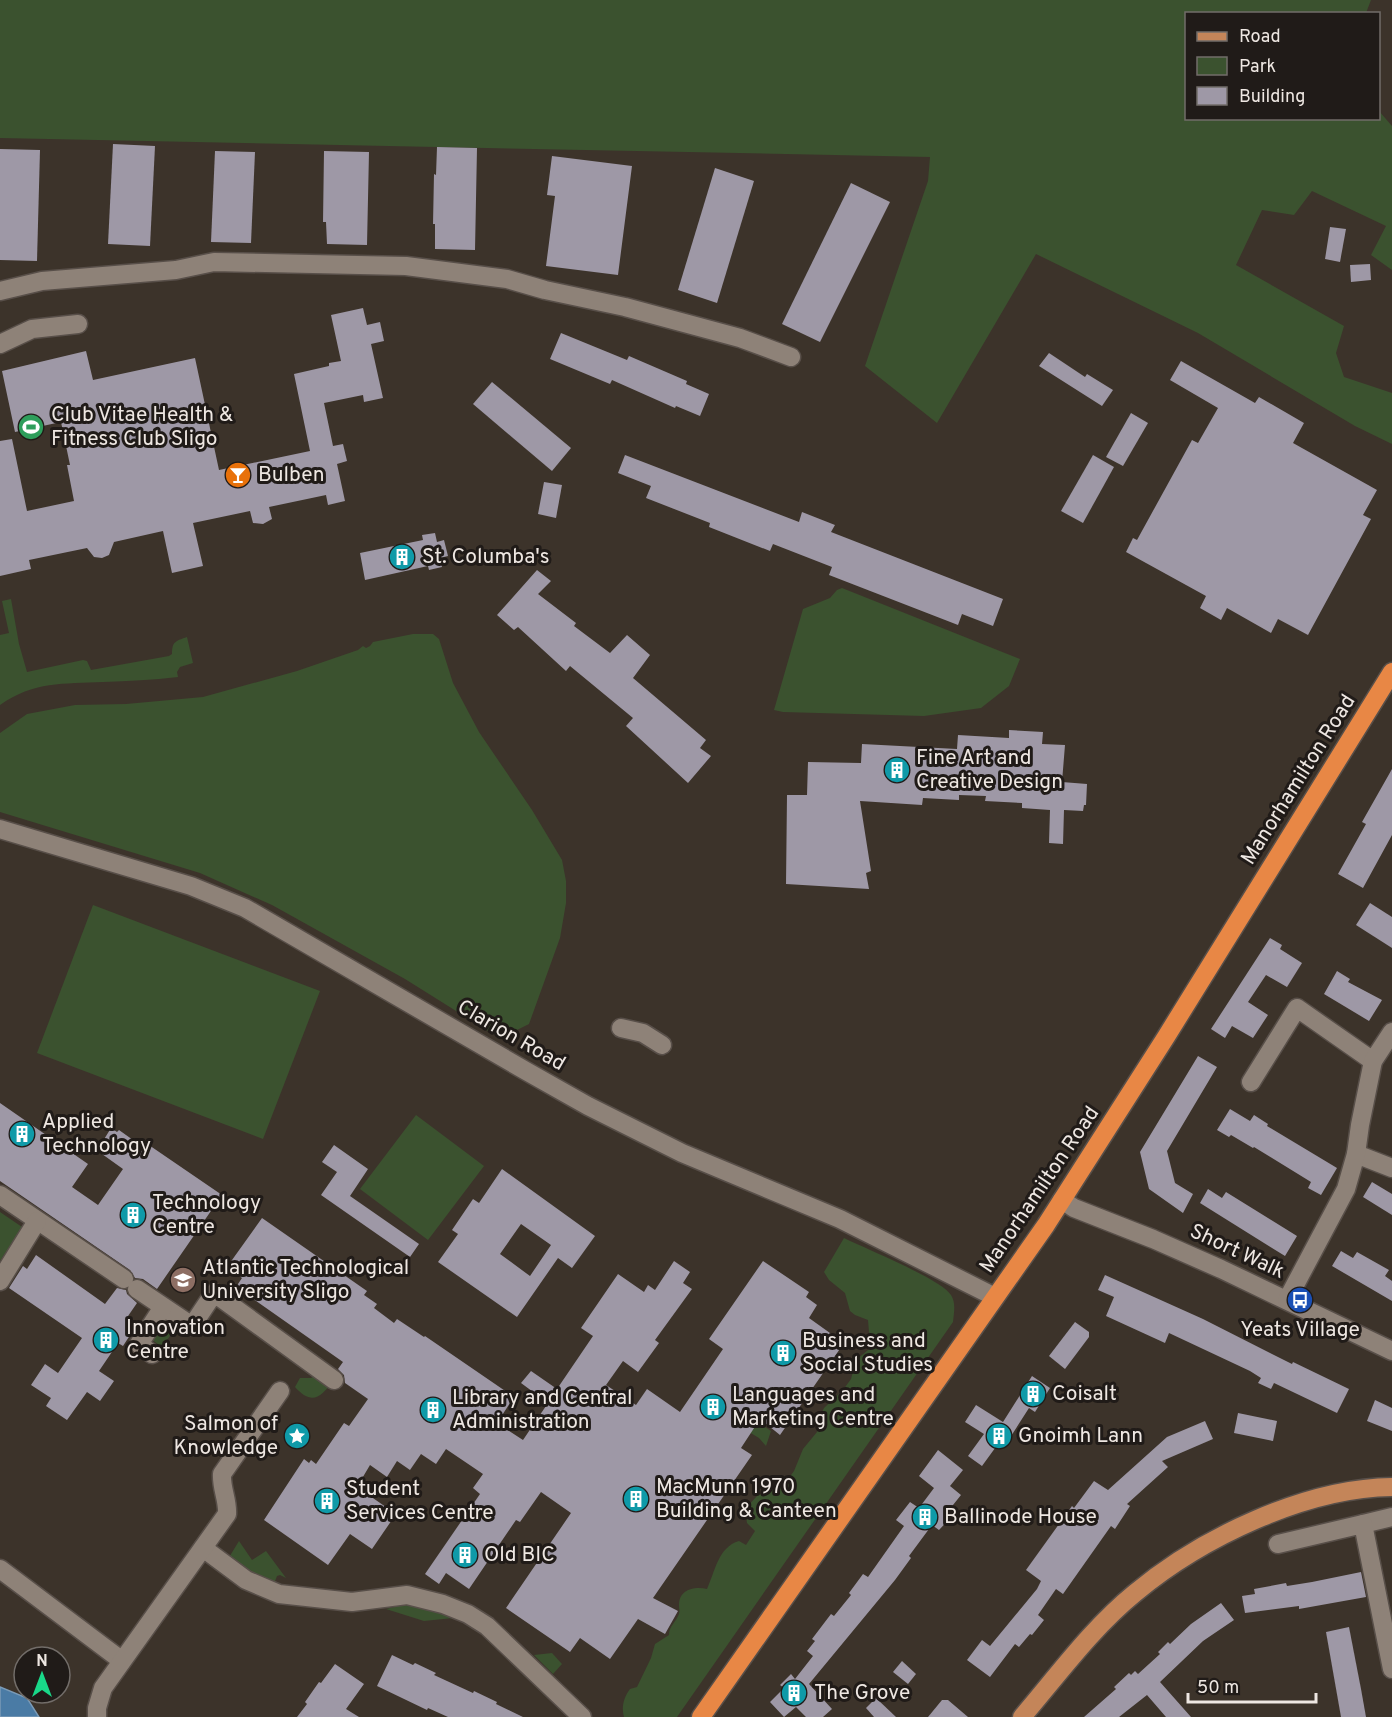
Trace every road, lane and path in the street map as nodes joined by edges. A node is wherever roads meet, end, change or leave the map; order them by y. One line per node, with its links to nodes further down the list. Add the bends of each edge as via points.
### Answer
1 (0, 291): 4 (street, via 42,281 176,270 214,262 406,266 507,279 626,307 730,335)
2 (78, 324): 3 (street, via 32,329)
3 (0, 344)
4 (791, 357)
5 (1392, 672): 15 (highway, Manorhamilton Road)
6 (0, 829): 18 (street, Clarion Road, via 191,886 245,908 588,1106 682,1153 840,1219)
7 (621, 1028): 9 (street, via 643,1033)
8 (1392, 1032): 10 (street)
9 (662, 1045)
10 (1373, 1061): 11 (street, via 1297,1008); 12 (street)
11 (1251, 1082)
12 (1356, 1154): 13 (street); 19 (street, via 1346,1189)
13 (1392, 1168)
14 (0, 1196): 16 (street)
15 (1062, 1200): 18 (highway, Manorhamilton Road); 19 (street, Short Walk)
16 (37, 1221): 17 (street); 20 (street)
17 (0, 1281)
18 (996, 1297): 35 (highway, Manorhamilton Road)
19 (1287, 1300): 22 (street, Short Walk)
20 (164, 1307): 21 (street); 23 (street, via 192,1326 214,1293)
21 (148, 1351)
22 (1392, 1351)
23 (334, 1380)
24 (279, 1391): 29 (street, via 222,1474 227,1514)
25 (1392, 1487): 36 (main road, via 1326,1497 1274,1512 1178,1560 1134,1593 1086,1640)
26 (1392, 1517): 27 (street)
27 (1363, 1524): 28 (street); 32 (street)
28 (1278, 1544)
29 (203, 1548): 31 (street); 34 (street, via 246,1580 279,1594 352,1602 407,1595 468,1614 487,1626)
30 (0, 1569): 31 (street)
31 (121, 1660): 33 (street, via 103,1688)
32 (1392, 1669)
33 (97, 1717)
34 (582, 1717)
35 (701, 1717)
36 (1022, 1717)

